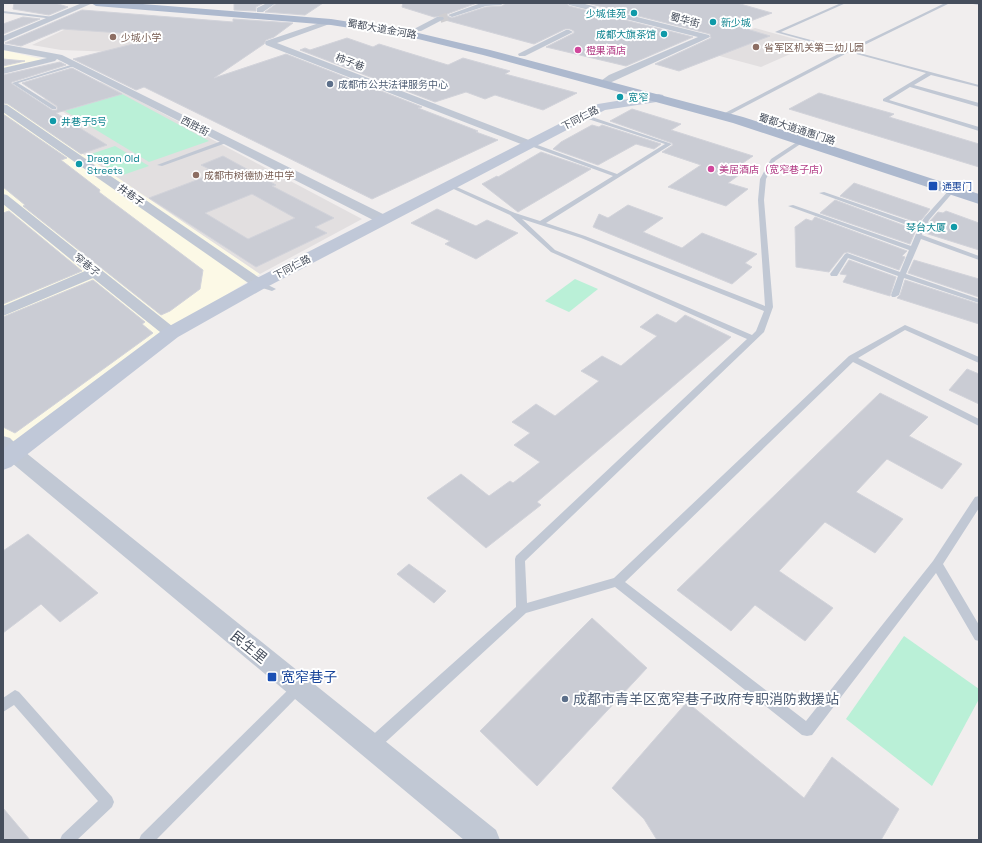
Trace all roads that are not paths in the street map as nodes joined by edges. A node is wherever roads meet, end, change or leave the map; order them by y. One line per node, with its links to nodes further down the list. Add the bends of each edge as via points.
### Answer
1 (89, 3): 15 (street)
2 (96, 3): 18 (main road, 蜀都大道金河路)
3 (149, 3): 12 (main road, 蜀都大道金河路)
4 (272, 3): 12 (street)
5 (501, 3): 10 (street)
6 (572, 3): 19 (street, 蜀华街)
7 (844, 3): 24 (lane, via 777,32)
8 (948, 3): 24 (lane)
9 (974, 3): 11 (lane)
10 (482, 4): 14 (street)
11 (979, 4)
12 (260, 10): 20 (main road, 蜀都大道金河路, via 323,15)
13 (3, 12): 15 (lane)
14 (452, 15)
15 (54, 18): 22 (street)
16 (440, 19): 20 (street)
17 (674, 20): 19 (street)
18 (331, 22): 30 (main road, 蜀都大道金河路, via 446,42); 43 (street, 柿子巷, via 269,43)
19 (661, 25): 30 (street, 蜀华街, via 706,37)
20 (418, 29): 25 (main road, 蜀都大道金河路)
21 (569, 32): 25 (street)
22 (3, 39)
23 (3, 47): 26 (street, 西胜街)
24 (848, 51): 29 (lane); 38 (lane)
25 (522, 54): 30 (main road, 蜀都大道金河路)
26 (59, 57): 27 (street, 西胜街); 28 (street)
27 (76, 66): 37 (lane, via 14,82); 42 (street, 西胜街)
28 (3, 71)
29 (930, 73): 31 (lane); 32 (lane)
30 (608, 80): 33 (main road, 蜀都大道金河路); 36 (street, 下同仁路)
31 (909, 85): 34 (lane); 40 (lane, via 885,100)
32 (979, 86)
33 (665, 95): 36 (street, 下同仁路); 38 (main road, 蜀都大道通惠门路)
34 (979, 105)
35 (3, 107): 63 (street, 井巷子)
36 (602, 107): 39 (street, 下同仁路)
37 (54, 108)
38 (729, 113): 41 (main road, 蜀都大道通惠门路); 47 (main road, 蜀都大道通惠门路)
39 (584, 116): 43 (street, 下同仁路); 45 (lane, via 669,144)
40 (979, 129)
41 (802, 141): 48 (main road, 蜀都大道通惠门路); 66 (lane, via 773,160 763,179 761,200)
42 (227, 142): 44 (lane); 54 (street, 西胜街)
43 (530, 144): 45 (lane); 46 (street, 下同仁路)
44 (160, 166)
45 (618, 176): 55 (lane)
46 (448, 185): 53 (lane); 54 (street, 下同仁路)
47 (979, 189)
48 (952, 190): 51 (main road, 蜀都大道通惠门路); 56 (lane, via 926,219)
49 (822, 193): 56 (lane)
50 (3, 198): 60 (street, 窄巷子)
51 (979, 199)
52 (791, 206): 58 (lane)
53 (512, 214): 55 (lane); 69 (lane, via 553,251)
54 (382, 219): 63 (street, 下同仁路)
55 (541, 223): 66 (lane, via 583,236)
56 (922, 228): 57 (lane)
57 (919, 236): 58 (lane); 59 (lane)
58 (913, 250): 62 (lane)
59 (979, 258)
60 (95, 272): 67 (street); 68 (street, 窄巷子)
61 (834, 274): 62 (lane, via 847,255)
62 (902, 275): 64 (lane); 65 (lane)
63 (266, 286): 68 (street, 下同仁路)
64 (895, 295)
65 (979, 301)
66 (768, 310): 69 (lane, via 760,332)
67 (3, 311)
68 (171, 333): 73 (street, 下同仁路)
69 (753, 339): 77 (lane, via 520,559)
70 (852, 358): 71 (lane, via 905,327); 72 (lane); 76 (lane)
71 (979, 360)
72 (979, 423)
73 (6, 452): 79 (street, 民生里)
74 (979, 500): 75 (lane)
75 (937, 564): 76 (lane, via 807,730); 78 (lane)
76 (617, 582): 77 (lane)
77 (522, 609): 81 (lane)
78 (979, 636)
79 (299, 687): 81 (street, 民生里); 83 (lane)
80 (3, 706): 82 (lane, via 15,696 107,802)
81 (371, 746): 84 (street, 民生里)
82 (67, 840)
83 (146, 840)
84 (486, 840)

